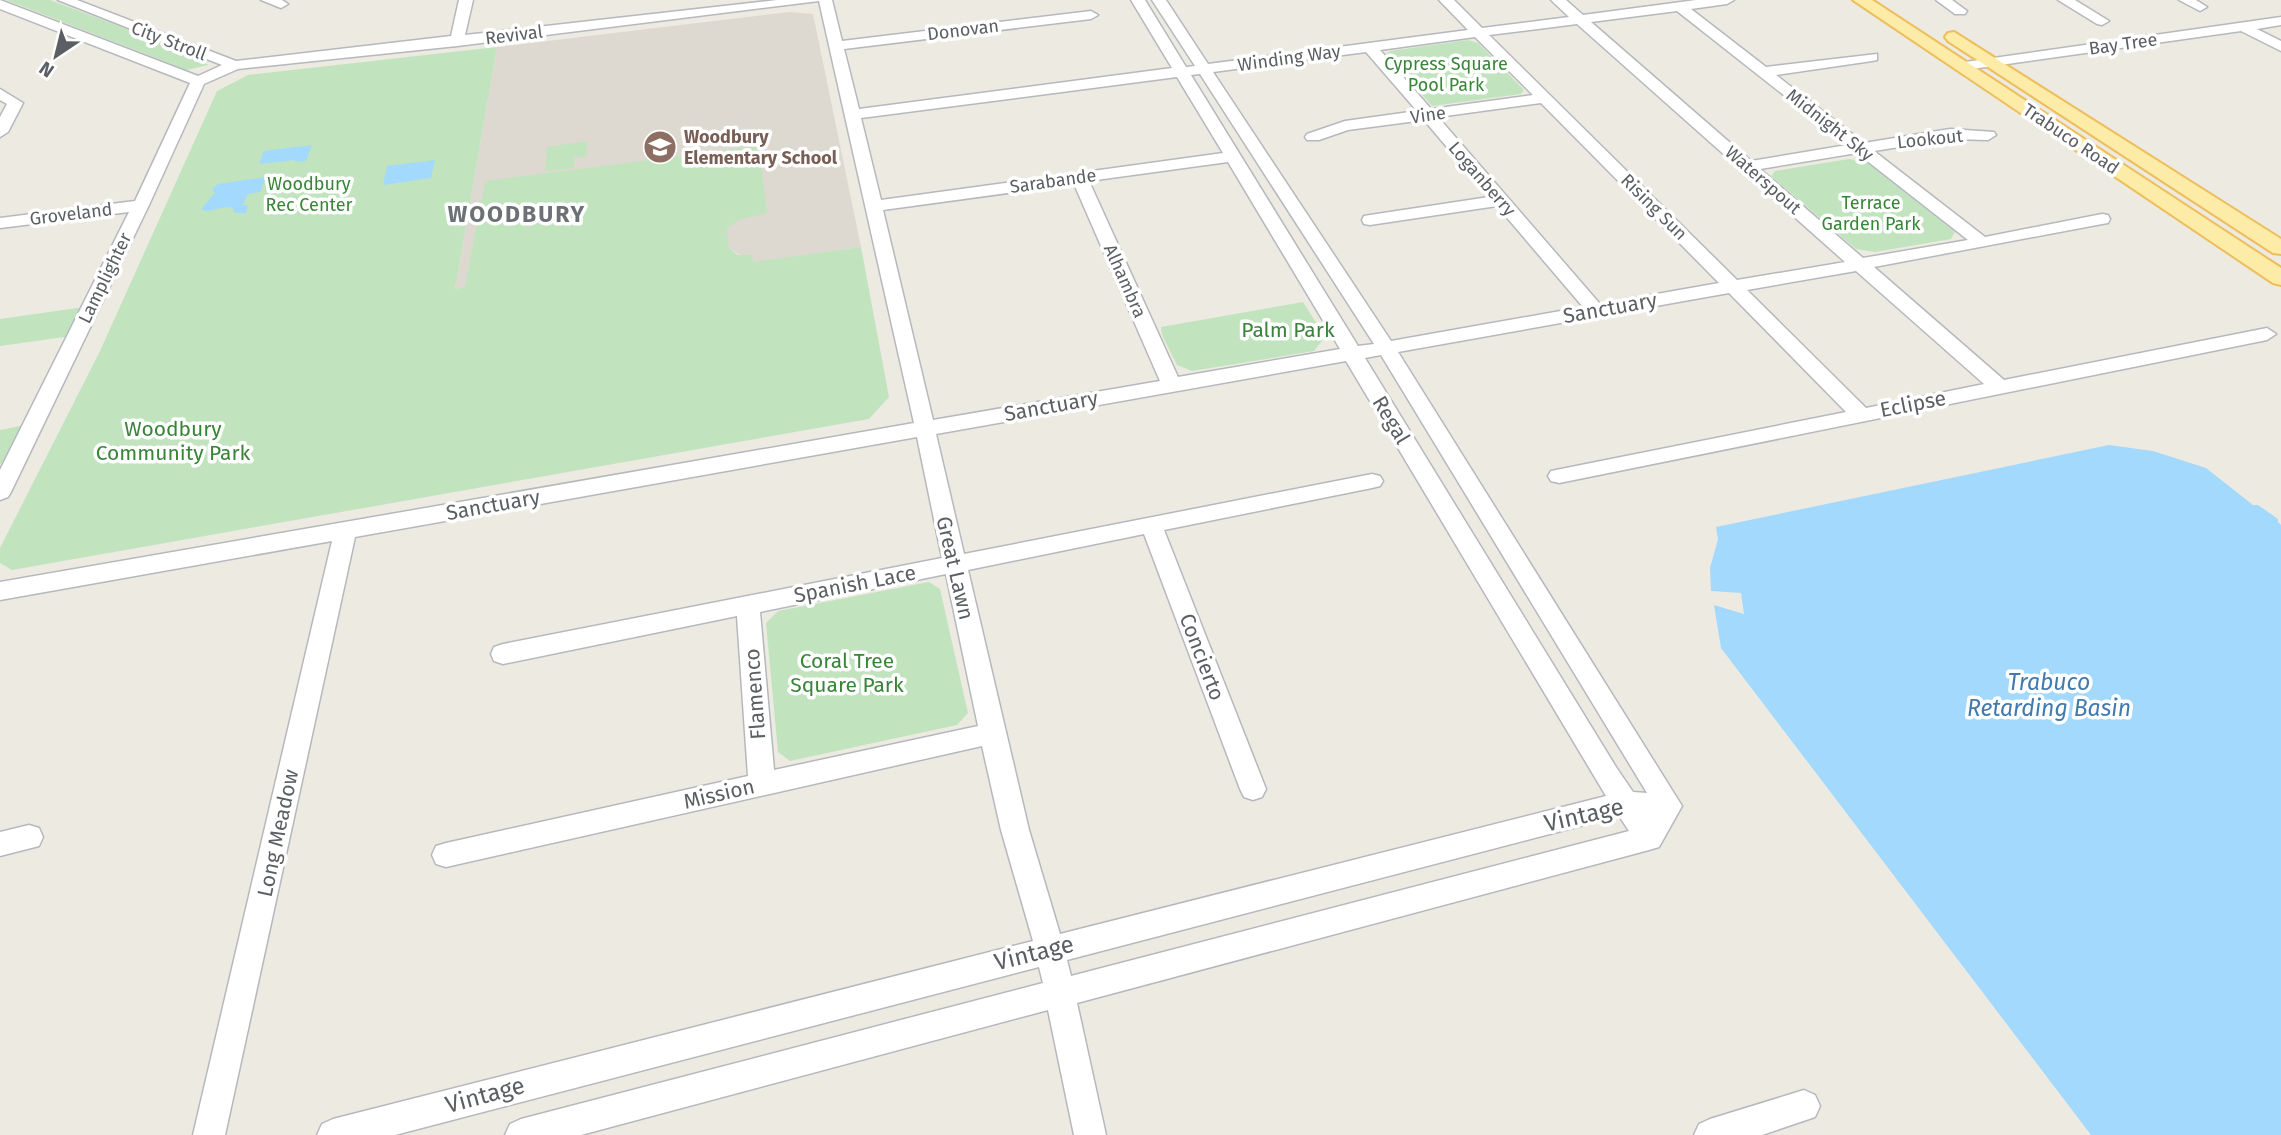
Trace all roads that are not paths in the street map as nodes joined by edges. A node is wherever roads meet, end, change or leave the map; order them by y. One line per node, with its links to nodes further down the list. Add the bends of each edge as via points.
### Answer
1 (65, 0): 34 (street, City Stroll)
2 (466, 0): 29 (street)
3 (813, 0): 29 (street, Revival)
4 (825, 0): 30 (street, Great Lawn)
5 (1138, 0): 38 (street, Regal)
6 (1159, 0): 35 (street, Regal)
7 (1446, 0): 26 (street, Rising Sun)
8 (1558, 0): 20 (street, Waterspout)
9 (1727, 0): 15 (street, Winding Way)
10 (1861, 0): 36 (main road, Trabuco Road)
11 (1943, 0): 17 (street)
12 (2064, 0): 21 (street)
13 (2186, 0): 16 (street)
14 (0, 4): 18 (street, City Stroll)
15 (1679, 6): 20 (street, Winding Way); 37 (street, Midnight Sky)
16 (2200, 8)
17 (1960, 11)
18 (23, 13): 23 (street); 39 (street, City Stroll)
19 (1091, 15): 30 (street, Donovan)
20 (1579, 19): 26 (street, Winding Way); 49 (street, Waterspout)
21 (2102, 21)
22 (2281, 21): 24 (street, Bay Tree)
23 (0, 22)
24 (2242, 26): 28 (street); 36 (street, Bay Tree)
25 (1940, 28): 36 (main road, Trabuco Road)
26 (1478, 32): 31 (street, Winding Way); 41 (street, Rising Sun)
27 (2281, 34): 28 (street, Bay Tree)
28 (2262, 37): 32 (street); 36 (street, Bay Tree)
29 (457, 41): 34 (street, Revival)
30 (836, 46): 42 (street, Great Lawn)
31 (1368, 47): 35 (street, Winding Way); 43 (street, Loganberry)
32 (2281, 47)
33 (1872, 57): 37 (street)
34 (235, 65): 39 (street, Revival)
35 (1203, 70): 38 (street, Winding Way); 64 (street, Regal)
36 (1987, 70): 58 (main road, Trabuco Road); 60 (main road, Trabuco Road)
37 (1763, 72): 47 (street, Midnight Sky)
38 (1182, 73): 42 (street, Winding Way); 48 (street, Regal)
39 (198, 81): 52 (street, Lamplighter)
40 (0, 93): 44 (street, via 15,103)
41 (1545, 98): 43 (street, Vine); 61 (street, Rising Sun)
42 (851, 115): 53 (street, Great Lawn)
43 (1428, 116): 46 (street, Vine, via 1345,127); 51 (street, Loganberry)
44 (0, 131)
45 (1988, 135): 47 (street, Lookout, via 1950,134)
46 (1313, 137)
47 (1861, 148): 49 (street, Lookout); 57 (street, Midnight Sky)
48 (1232, 157): 50 (street, Sarabande); 65 (street, Regal)
49 (1747, 166): 59 (street, Waterspout)
50 (1079, 177): 53 (street, Sarabande); 66 (street, Alhambra)
51 (1500, 200): 55 (street); 62 (street, Loganberry)
52 (141, 205): 56 (street, Groveland); 72 (street, Lamplighter)
53 (874, 206): 69 (street, Great Lawn)
54 (2102, 219): 57 (street, Sanctuary)
55 (1370, 220)
56 (0, 223)
57 (1982, 243): 59 (street, Sanctuary)
58 (2281, 248)
59 (1860, 264): 61 (street, Sanctuary); 67 (street, Waterspout)
60 (2281, 278)
61 (1733, 286): 62 (street, Sanctuary); 68 (street, Rising Sun)
62 (1595, 310): 64 (street, Sanctuary)
63 (2267, 334): 67 (street, Eclipse)
64 (1386, 348): 65 (street, Sanctuary); 83 (street, Regal)
65 (1351, 354): 66 (street, Sanctuary); 82 (street, Regal)
66 (1172, 385): 69 (street, Sanctuary)
67 (1999, 387): 68 (street, Eclipse)
68 (1861, 415): 70 (street, Eclipse)
69 (924, 429): 74 (street, Sanctuary); 75 (street, Great Lawn)
70 (1559, 476)
71 (1372, 481): 73 (street, Spanish Lace)
72 (0, 492)
73 (1151, 525): 75 (street, Spanish Lace); 81 (street, Concierto)
74 (345, 531): 76 (street, Sanctuary); 91 (street, Long Meadow)
75 (954, 564): 77 (street, Spanish Lace); 79 (street, Great Lawn)
76 (0, 590)
77 (748, 605): 78 (street, Spanish Lace); 80 (street, Flamenco)
78 (502, 654)
79 (992, 733): 80 (street, Mission); 88 (street, Great Lawn)
80 (762, 784): 87 (street, Mission)
81 (1253, 789)
82 (1624, 803): 83 (street, Vintage); 85 (street, Regal); 88 (street, Vintage)
83 (1669, 806): 85 (street, Vintage)
84 (29, 837): 86 (street)
85 (1649, 838): 89 (street, Vintage)
86 (0, 844)
87 (446, 855)
88 (1050, 949): 89 (street, Great Lawn); 92 (street, Vintage)
89 (1060, 992): 93 (street, Vintage); 94 (street, Great Lawn)
90 (1804, 1106): 95 (street)
91 (209, 1135)
92 (333, 1135)
93 (521, 1135)
94 (1090, 1135)
95 (1710, 1135)

